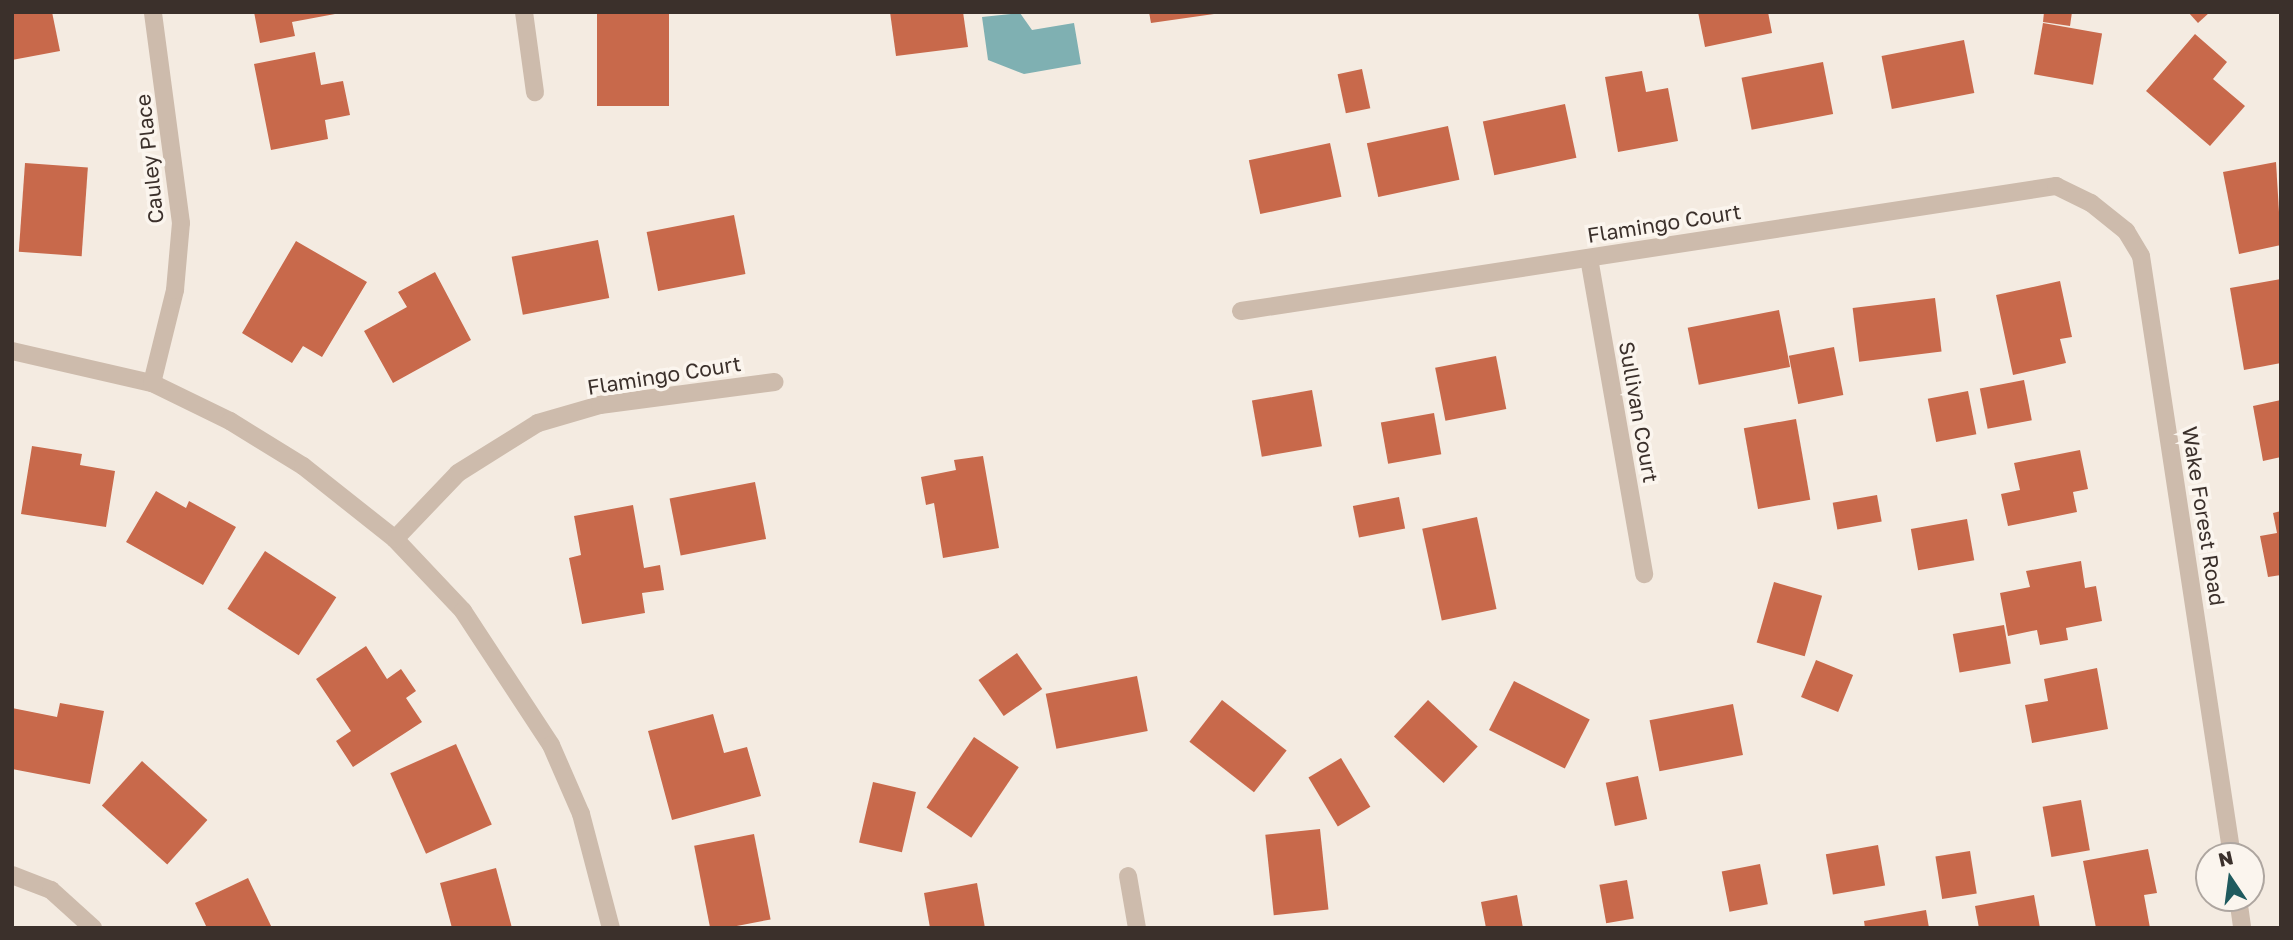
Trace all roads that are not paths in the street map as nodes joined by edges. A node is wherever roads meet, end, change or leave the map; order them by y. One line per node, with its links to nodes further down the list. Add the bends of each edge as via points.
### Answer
1 (153, 12): 9 (street, Cauley Place, via 181,223 175,290)
2 (524, 12): 3 (street)
3 (536, 92)
4 (2091, 203): 5 (street, Flamingo Court, via 2056,186); 12 (street, Wake Forest Road, via 2126,231 2141,256)
5 (1589, 258): 6 (street, Flamingo Court); 11 (street, Sullivan Court)
6 (1241, 311)
7 (12, 351): 9 (street)
8 (774, 382): 10 (street, Flamingo Court, via 600,405 538,423 458,473)
9 (152, 383): 10 (street, via 303,466)
10 (396, 539): 16 (street, via 463,611 551,745 581,814)
11 (1644, 574)
12 (2230, 842)
13 (12, 875): 15 (street, via 51,890)
14 (1128, 876): 17 (street)
15 (93, 928)
16 (611, 928)
17 (1137, 928)

